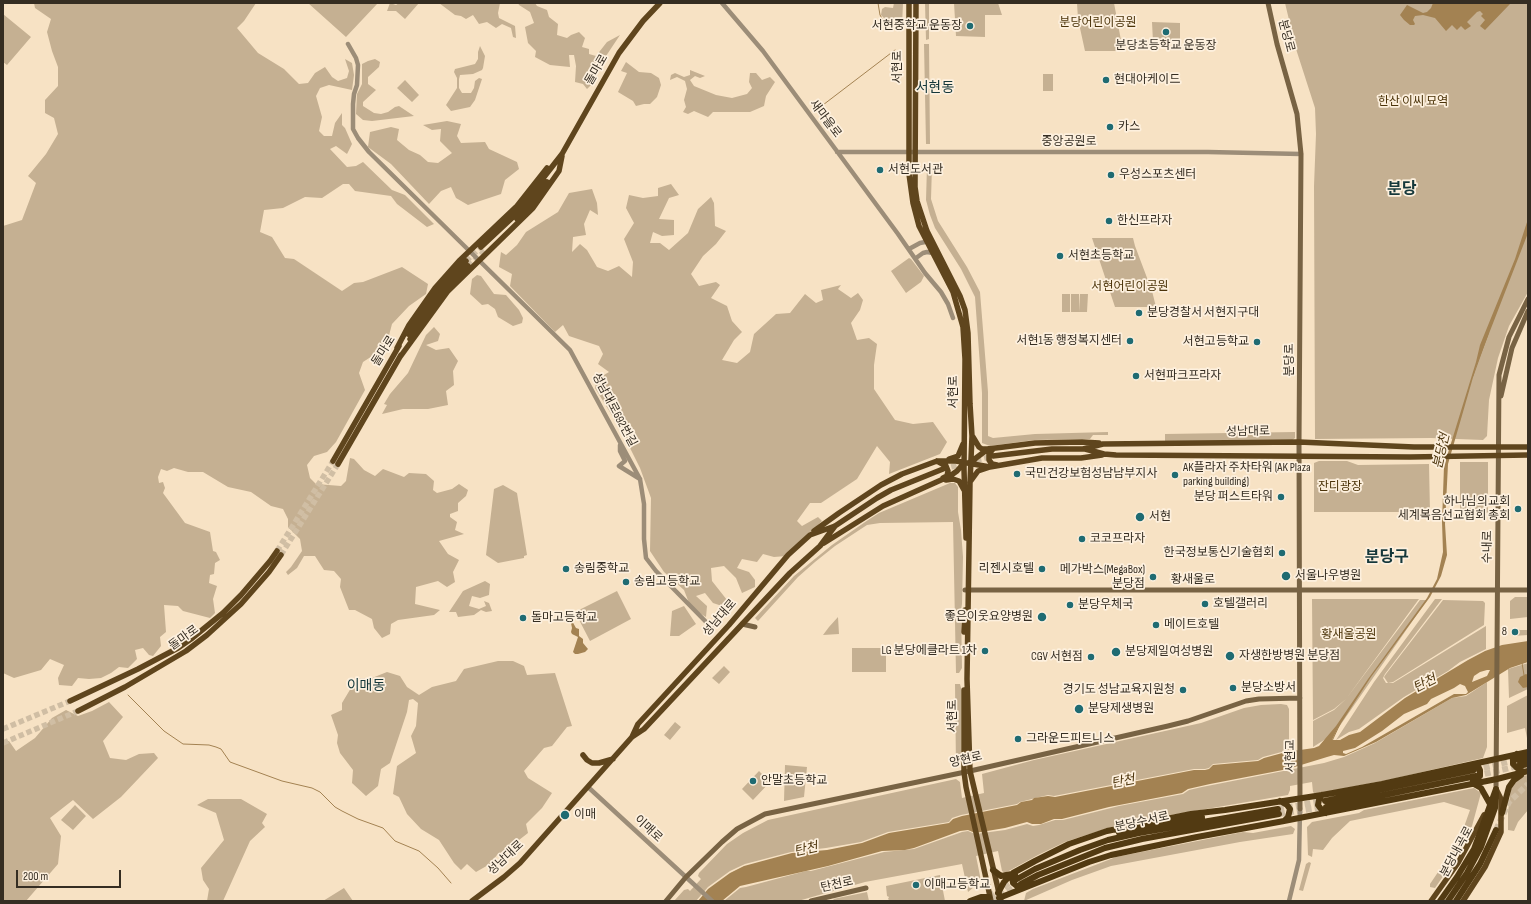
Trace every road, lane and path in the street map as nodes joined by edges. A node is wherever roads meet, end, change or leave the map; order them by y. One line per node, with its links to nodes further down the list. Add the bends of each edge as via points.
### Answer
1 (660, 3): 10 (main road, 돌마로, via 619,54)
2 (722, 3): 7 (street, 새마을로, via 763,51)
3 (909, 3): 8 (main road, 서현로)
4 (916, 3): 9 (main road, 서현로)
5 (1268, 3): 11 (main road, 분당로, via 1297,114)
6 (348, 44): 15 (street, 성남대로692번길, via 358,65 353,104 353,129 358,138 369,152)
7 (837, 152): 8 (street, 중앙공원로); 14 (street, 새마을로)
8 (909, 152): 9 (street, 중앙공원로); 12 (main road, 서현로, via 913,203 919,226)
9 (916, 152): 11 (street, 중앙공원로); 12 (main road, 서현로, via 917,201)
10 (562, 154): 13 (main road, 돌마로, via 512,218); 15 (main road, via 550,163 510,214); 18 (main road, via 559,171 541,197)
11 (1301, 154): 28 (main road, 분당로)
12 (929, 241): 14 (street); 16 (main road, 서현로); 26 (main road, 서현로, via 956,288 965,310)
13 (483, 249)
14 (909, 249): 17 (street, 새마을로)
15 (470, 250): 18 (street, 성남대로692번길); 20 (main road)
16 (933, 253): 17 (street, via 923,253); 27 (main road, 서현로, via 953,292 963,327)
17 (916, 258): 24 (street, 새마을로, via 948,304)
18 (480, 260): 20 (main road); 29 (street, 성남대로692번길, via 570,350)
19 (467, 264): 20 (main road)
20 (444, 287): 21 (main road); 21 (main road)
21 (435, 299): 21 (main road, 돌마로, via 409,325 336,463 400,357)
22 (1528, 299): 25 (main road, 수내로, via 1505,348 1499,375)
23 (1528, 310): 25 (main road, 수내로, via 1512,348)
24 (953, 318)
25 (1500, 402): 31 (main road, 수내로)
26 (972, 436): 33 (main road, via 979,447); 43 (main road, 서현로)
27 (965, 440): 40 (main road, via 958,456); 42 (main road, 서현로)
28 (1299, 442): 30 (main road, 성남대로); 31 (main road, 성남대로, via 1414,447); 36 (main road, 분당로)
29 (620, 443): 47 (street, 성남대로692번길); 47 (street, via 625,461 619,466)
30 (1103, 444): 33 (main road, via 1035,443); 34 (main road, 성남대로)
31 (1499, 447): 32 (main road); 37 (main road, 수내로)
32 (1528, 447)
33 (991, 449): 43 (main road); 44 (main road, via 989,460 992,464)
34 (1083, 449): 35 (main road, 성남대로); 39 (main road, 성남대로, via 1052,449)
35 (1104, 454): 36 (main road, 성남대로); 44 (main road, via 1081,458 1042,458)
36 (1299, 455): 37 (main road, 성남대로); 55 (main road, 분당로)
37 (1499, 455): 38 (main road); 56 (main road, 수내로)
38 (1528, 455)
39 (993, 456)
40 (946, 460): 41 (main road); 42 (main road)
41 (938, 461): 48 (main road, via 946,466 948,471 947,476); 52 (main road, via 881,485 838,512)
42 (964, 462): 43 (main road); 48 (main road, via 957,471); 50 (main road, 서현로)
43 (971, 463): 45 (main road); 49 (main road, 서현로)
44 (998, 465): 45 (main road)
45 (990, 467): 49 (main road, via 978,471)
46 (943, 469): 51 (main road, 성남대로, via 877,498)
47 (640, 479): 60 (street, 성남대로692번길, via 644,504 646,558)
48 (938, 481): 50 (main road, via 959,481); 53 (main road, via 884,506)
49 (970, 483): 54 (main road, 서현로)
50 (964, 492): 54 (main road, 서현로)
51 (835, 526): 52 (main road, 성남대로); 53 (main road, 성남대로)
52 (810, 535): 65 (main road, 성남대로, via 788,555 729,625 638,724)
53 (820, 546): 58 (main road, 성남대로)
54 (967, 590): 55 (main road, 황새울로); 74 (main road, 서현로)
55 (1300, 590): 56 (main road, 황새울로); 61 (main road, 분당로)
56 (1497, 590): 57 (main road); 68 (main road, 수내로)
57 (1528, 590)
58 (750, 615): 59 (main road, 성남대로); 59 (main road, via 755,627)
59 (742, 624): 65 (main road, 성남대로, via 644,729)
60 (712, 628)
61 (1300, 698): 64 (main road, 분당로); 74 (main road, 양현로, via 1246,701 1168,726)
62 (70, 701): 63 (main road, 돌마로, via 178,648 223,613 279,553 269,572 241,604 207,635 182,654)
63 (78, 711)
64 (1301, 721): 80 (main road, 서현교)
65 (632, 737): 70 (main road, 성남대로)
66 (1528, 752): 71 (highway)
67 (584, 755): 70 (main road, via 589,762 596,764)
68 (1497, 758): 71 (highway); 73 (highway); 76 (main road)
69 (1528, 758): 71 (highway)
70 (613, 759): 78 (main road, 성남대로)
71 (1518, 760): 72 (highway); 75 (highway, via 1513,760 1513,764)
72 (1528, 764)
73 (1474, 770): 77 (highway, via 1478,766 1481,773 1479,779); 82 (highway); 82 (highway, via 1382,784)
74 (967, 771): 94 (main road, 서현로); 96 (main road, 양현로, via 765,814 730,835); 99 (main road, 서현로, via 967,792)
75 (1526, 772): 76 (highway); 86 (highway, via 1514,780)
76 (1497, 779): 77 (highway); 79 (main road, 분당내곡로)
77 (1472, 783): 82 (highway); 83 (highway, via 1481,788)
78 (588, 787): 96 (street, 이매로); 100 (main road, 성남대로, via 520,863)
79 (1496, 789): 83 (highway, 분당내곡로); 86 (main road); 109 (highway, 분당내곡로, via 1495,808 1483,842 1470,869)
80 (1301, 795): 81 (highway); 82 (highway); 84 (main road)
81 (1280, 801): 85 (highway); 88 (highway, via 1290,809)
82 (1325, 804): 87 (highway)
83 (1490, 804): 107 (main road, via 1462,858); 108 (highway, 분당내곡로, via 1474,849)
84 (1300, 809): 87 (street)
85 (1225, 810): 92 (highway, via 1208,816 1131,830 1085,844); 93 (highway, via 1191,814 1107,831 1069,844)
86 (1502, 813): 111 (main road, via 1501,832 1497,842 1485,867)
87 (1300, 818): 88 (highway); 106 (street, via 1300,860)
88 (1284, 821): 90 (highway)
89 (1496, 830): 110 (highway, via 1480,864)
90 (1225, 832): 91 (highway, via 1212,831 1101,855); 95 (highway, via 1111,855)
91 (1082, 856): 92 (highway, 분당수서로, via 1142,839 1279,812 1123,836 1091,845); 97 (highway, 분당수서로)
92 (1060, 858): 97 (highway, 분당수서로)
93 (1032, 863): 95 (highway, via 1013,876 1015,886 1020,888 1033,881); 97 (highway)
94 (993, 870): 97 (highway); 99 (main road)
95 (1064, 872): 97 (highway)
96 (686, 877): 101 (main road, 양현로); 102 (street, 이매로)
97 (1018, 881): 99 (highway); 99 (highway, via 1004,882); 105 (highway)
98 (866, 888): 103 (main road, 탄천로)
99 (995, 898): 104 (highway, via 981,897)
100 (472, 901)
101 (666, 901)
102 (712, 901)
103 (811, 901)
104 (970, 901)
105 (1007, 901)
106 (1289, 901)
107 (1431, 901)
108 (1440, 901)
109 (1448, 901)
110 (1456, 901)
111 (1463, 901)

